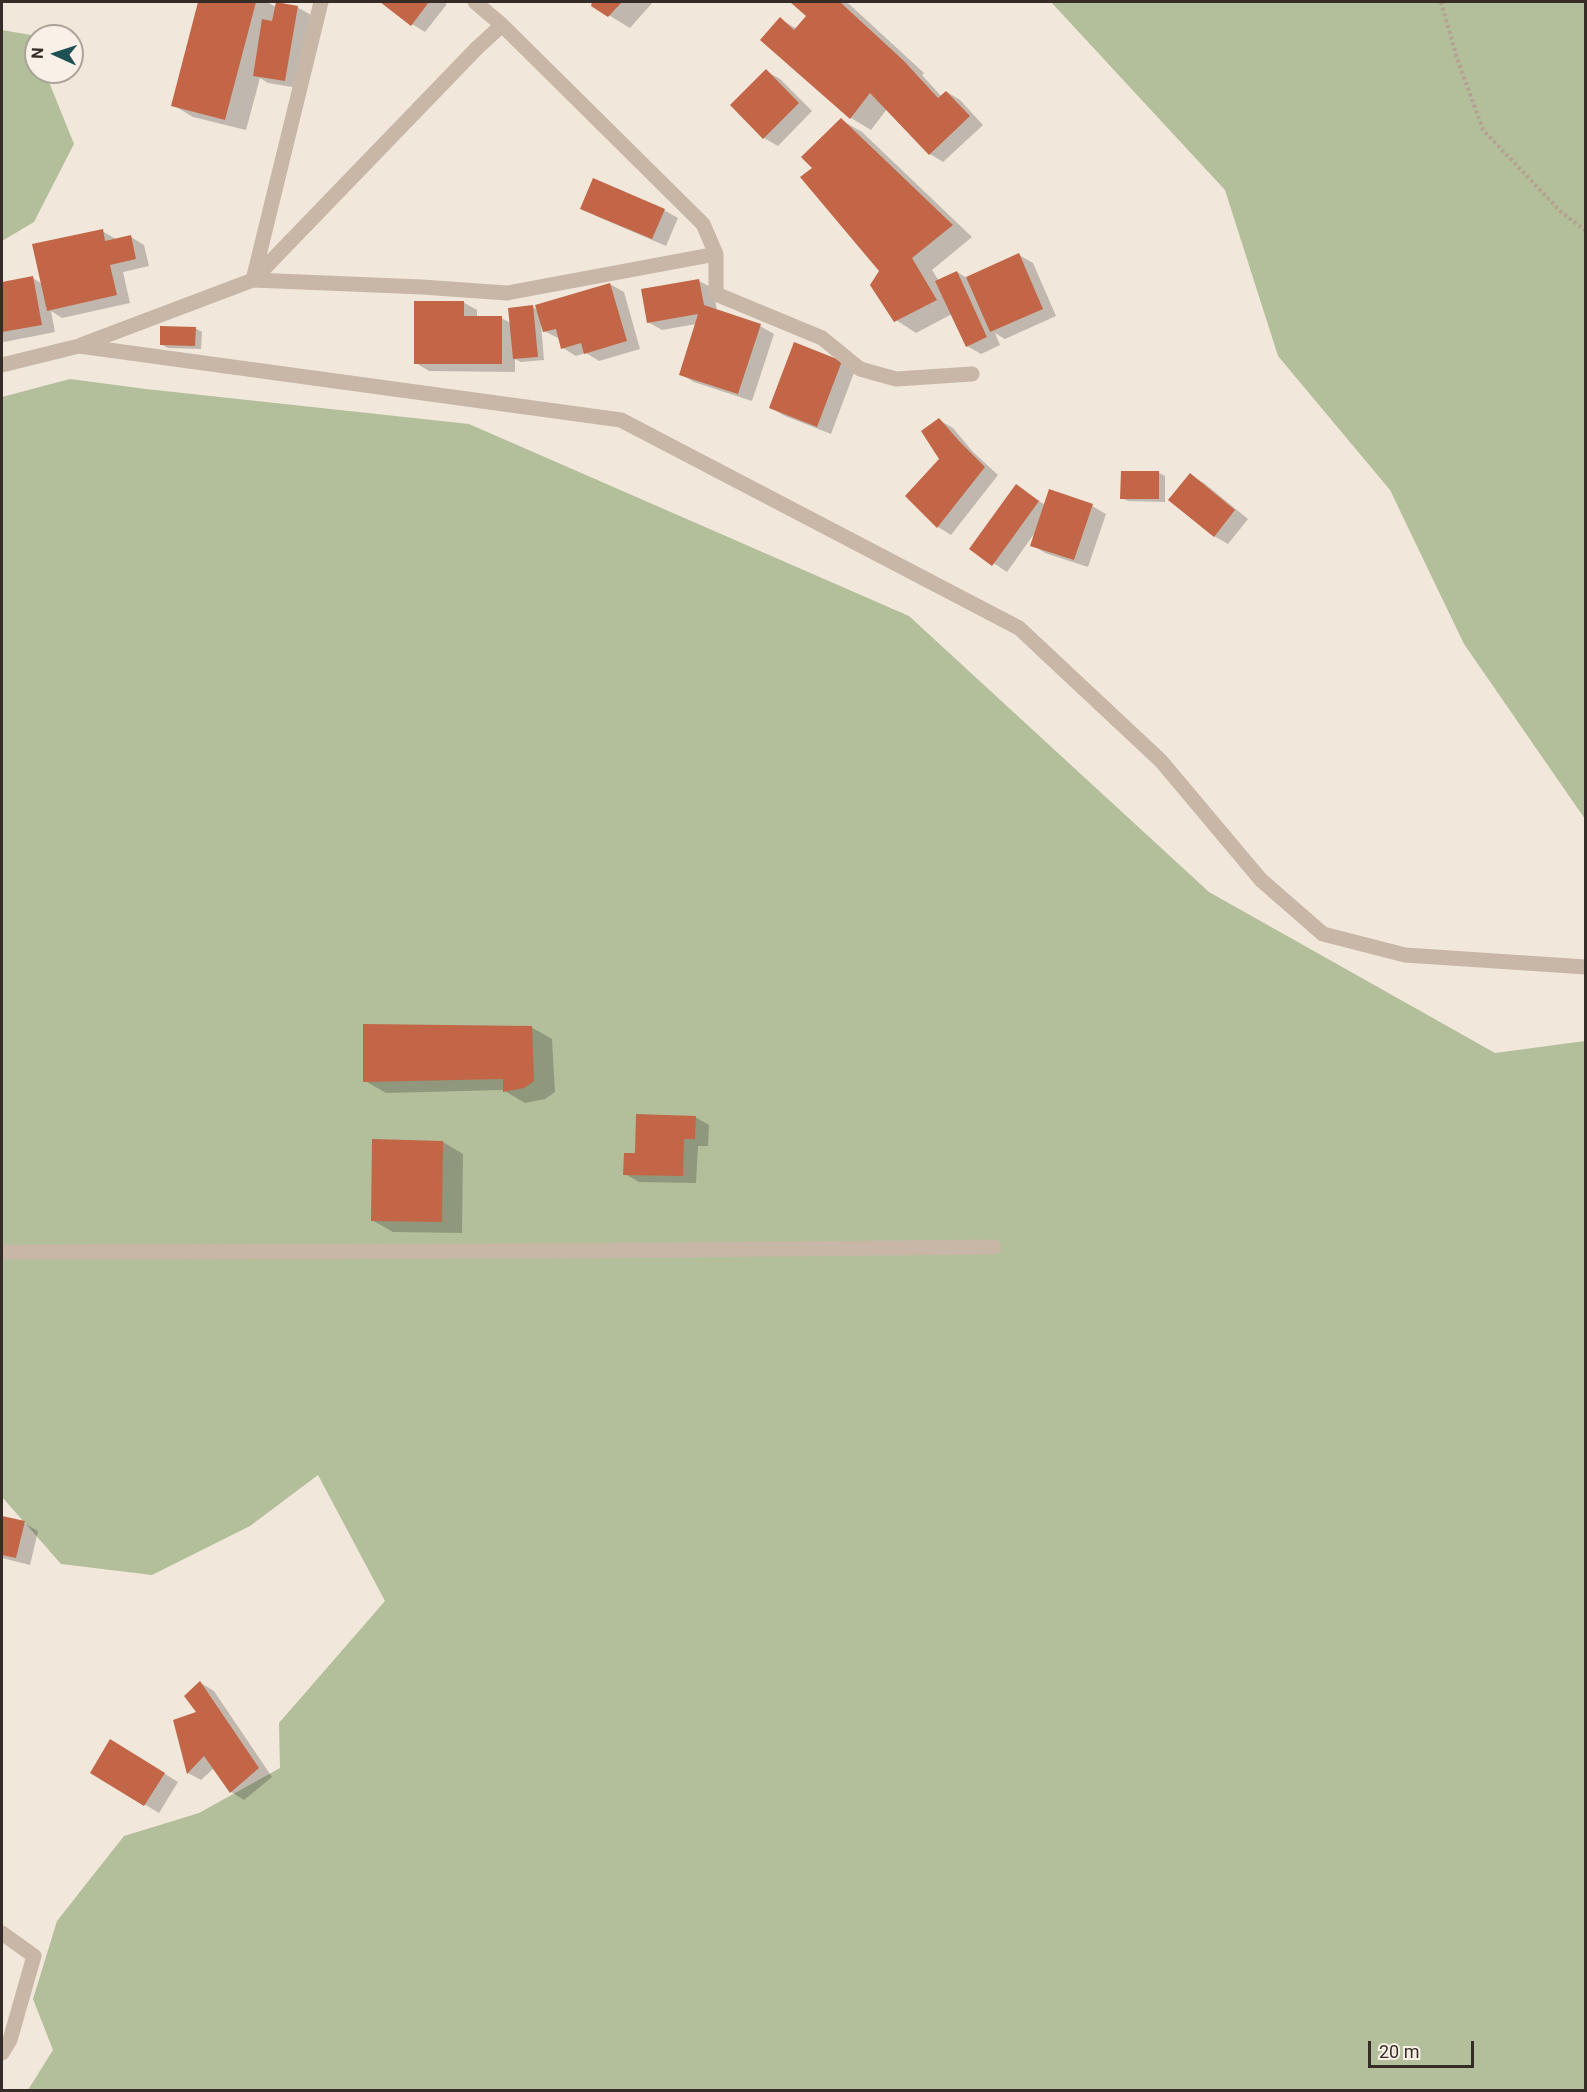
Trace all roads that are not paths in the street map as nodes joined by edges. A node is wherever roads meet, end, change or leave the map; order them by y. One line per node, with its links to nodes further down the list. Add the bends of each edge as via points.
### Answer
1 (321, 2): 5 (street)
2 (475, 2): 3 (street)
3 (502, 25): 4 (street, via 703,224); 5 (street)
4 (716, 254): 5 (street, via 507,293); 8 (street, via 716,294 822,338 860,369 896,379)
5 (253, 280): 6 (street)
6 (79, 346): 7 (street); 9 (street, via 621,420 1020,628 1161,760 1261,880 1323,934 1406,955)
7 (2, 365)
8 (972, 374)
9 (1586, 967)
10 (994, 1247): 11 (street)
11 (2, 1252)
12 (2, 1933): 13 (street, via 34,1956 10,2040)
13 (2, 2053)

